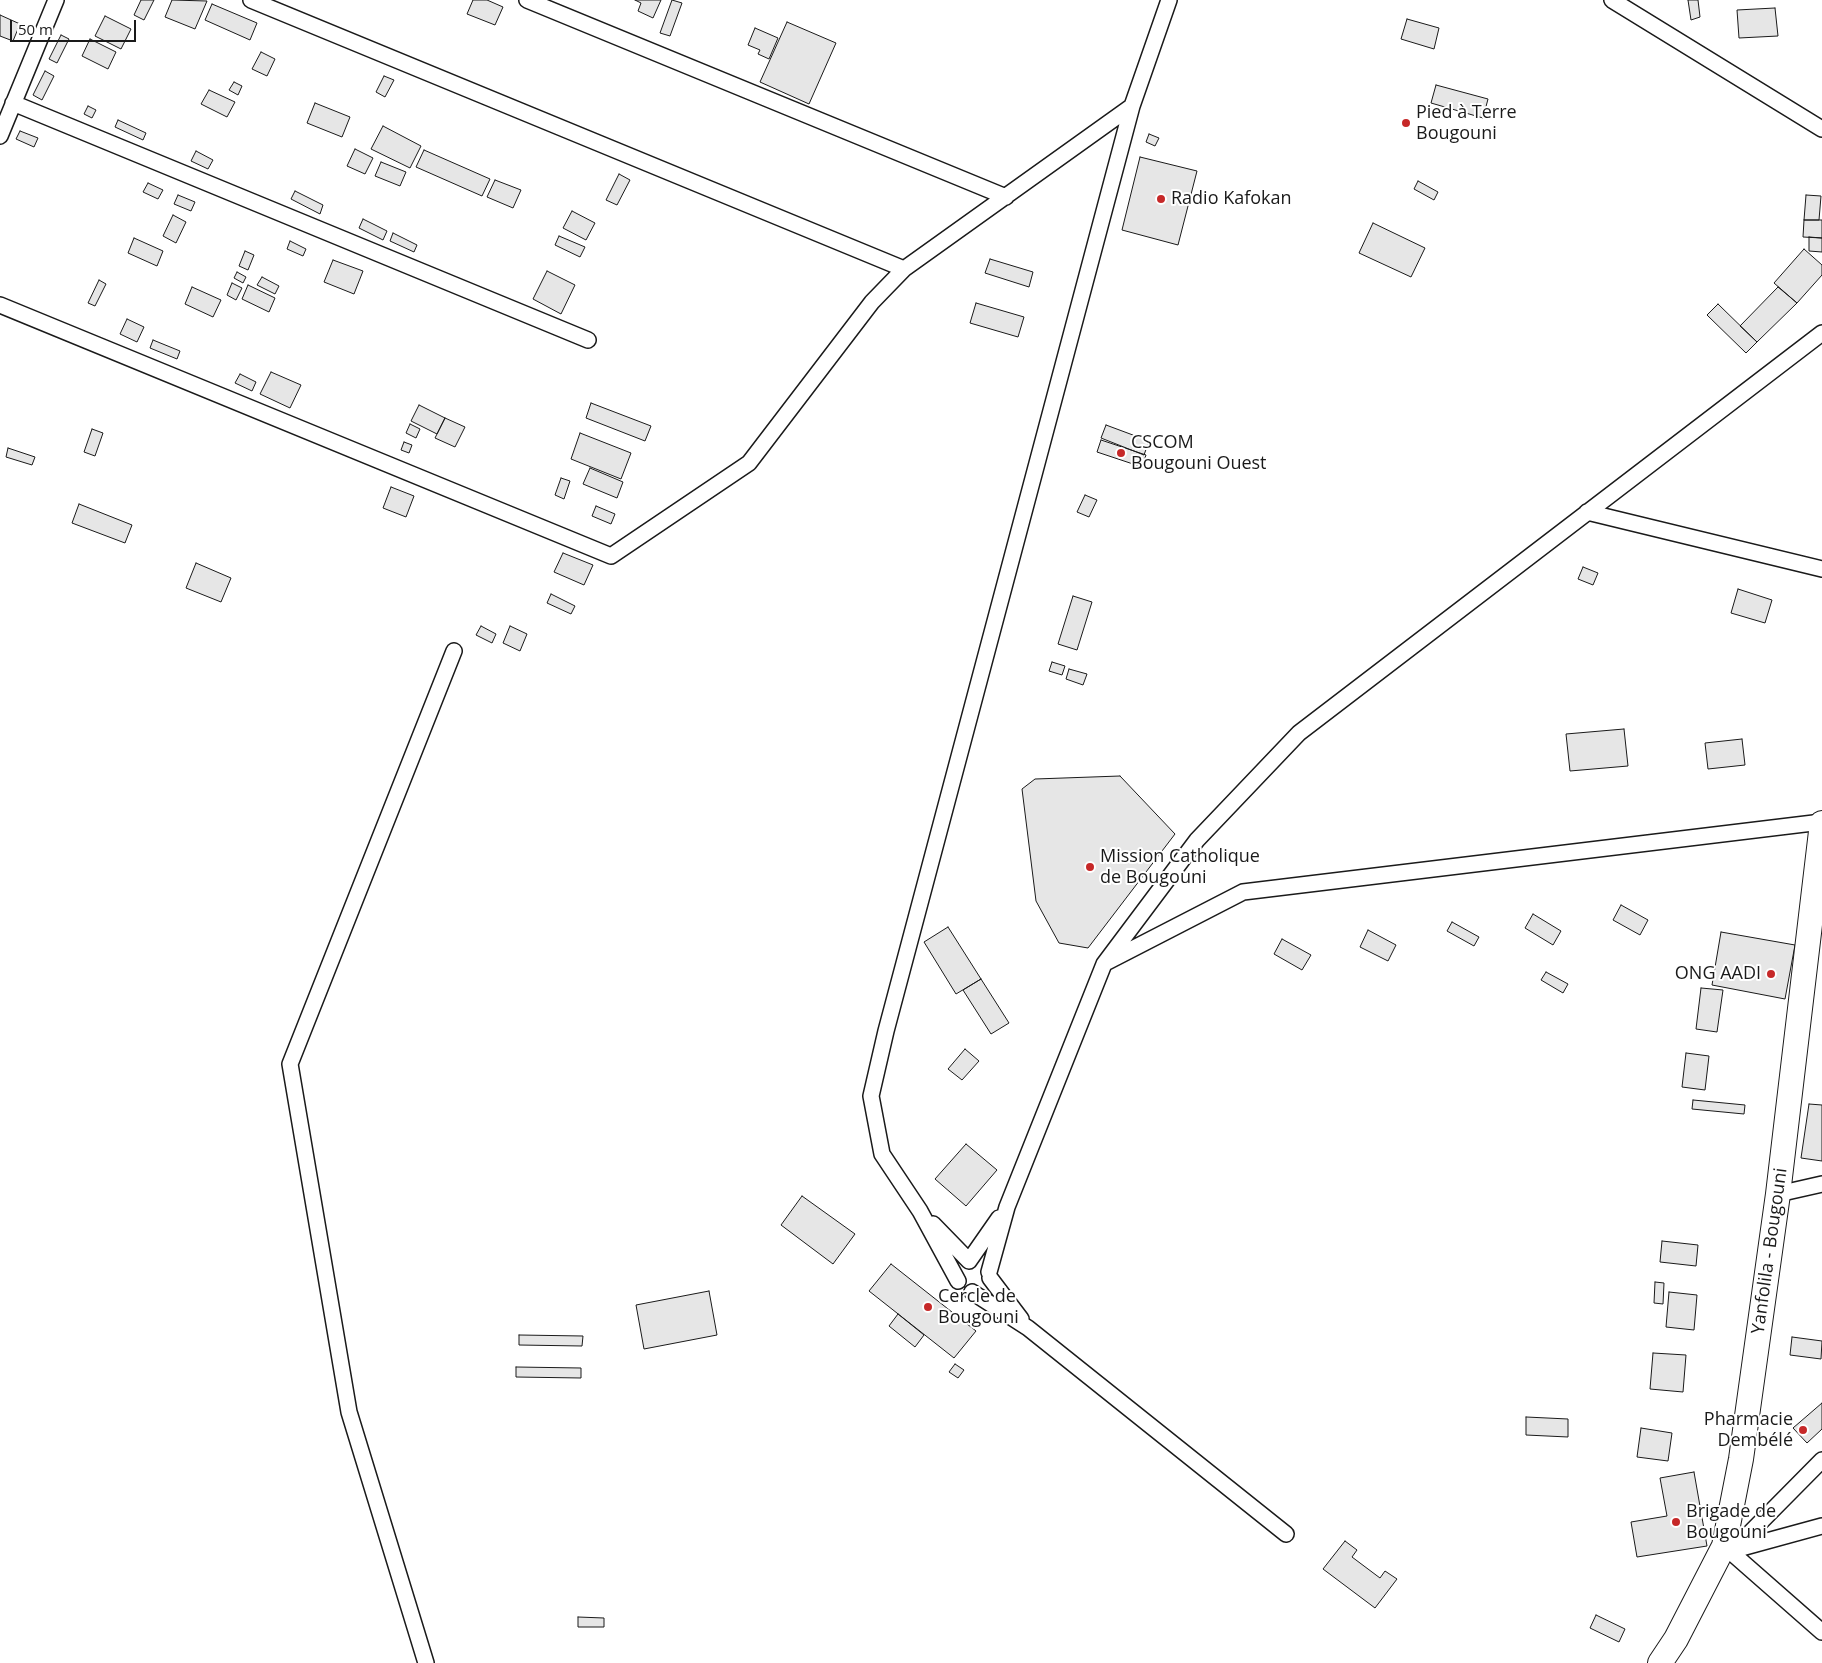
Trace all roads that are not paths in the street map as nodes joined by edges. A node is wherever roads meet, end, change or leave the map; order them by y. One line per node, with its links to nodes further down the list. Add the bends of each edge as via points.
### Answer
1 (56, 0): 6 (street)
2 (251, 0): 11 (street)
3 (527, 0): 10 (street)
4 (1169, 0): 7 (street)
5 (1612, 0): 8 (street)
6 (14, 103): 9 (street); 14 (street)
7 (1132, 106): 10 (street); 23 (street, via 871,1096 882,1154)
8 (1822, 129)
9 (0, 136)
10 (1006, 197): 11 (street)
11 (904, 269): 12 (street, via 872,302 749,463 611,556)
12 (0, 305)
13 (1822, 333): 15 (street)
14 (588, 340)
15 (1587, 512): 16 (street); 19 (street, via 1299,733 1197,840)
16 (1822, 568)
17 (454, 651): 34 (street, via 290,1064 350,1412)
18 (1822, 822): 19 (street, via 1243,892); 21 (main road, Yanfolila - Bougouni)
19 (1104, 964): 22 (street)
20 (1822, 1184): 21 (street)
21 (1778, 1194): 32 (main road, Yanfolila - Bougouni)
22 (1006, 1208): 24 (street); 25 (street)
23 (920, 1211): 24 (street); 26 (street)
24 (969, 1261): 25 (street, via 981,1262); 26 (street, via 959,1269)
25 (989, 1275): 27 (street, via 984,1289); 28 (street)
26 (958, 1281): 27 (street, via 965,1290)
27 (972, 1292): 28 (street)
28 (1028, 1328): 31 (street)
29 (1822, 1460): 32 (street)
30 (1822, 1526): 32 (street)
31 (1286, 1534)
32 (1728, 1549): 33 (street); 35 (main road, Yanfolila - Bougouni)
33 (1822, 1632)
34 (426, 1663)
35 (1660, 1663)

